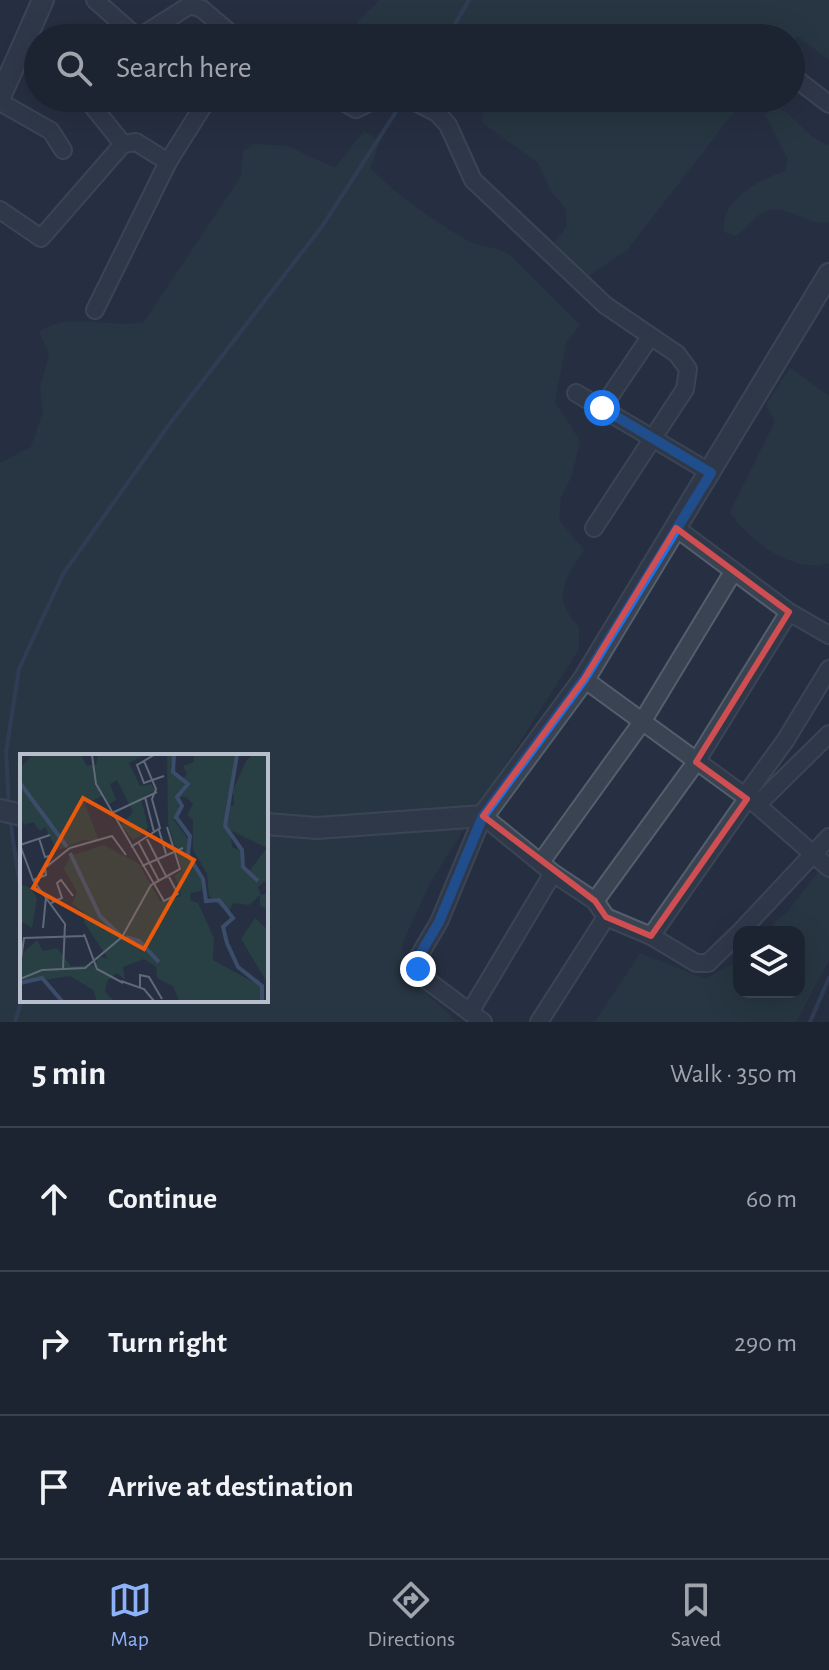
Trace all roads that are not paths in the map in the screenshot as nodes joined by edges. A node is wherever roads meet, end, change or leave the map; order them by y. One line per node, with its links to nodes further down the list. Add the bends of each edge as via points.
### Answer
1 (43, 0): 3 (street)
2 (95, 0): 4 (street)
3 (33, 24)
4 (122, 24)
5 (158, 24): 6 (street, via 190,5)
6 (220, 24)
7 (24, 44): 9 (street)
8 (805, 86): 10 (street)
9 (0, 100): 15 (street, via 51,131)
10 (829, 104)
11 (97, 112): 14 (street)
12 (199, 112): 16 (street)
13 (435, 112): 20 (street, via 448,125 473,180 605,305)
14 (123, 144): 16 (street, via 136,142); 17 (street, via 47,236 41,238)
15 (63, 150)
16 (168, 162): 19 (street)
17 (0, 210)
18 (829, 274): 24 (street)
19 (95, 310)
20 (650, 337): 22 (street); 23 (street, via 685,362 689,379)
21 (576, 393): 22 (street)
22 (602, 408): 23 (street)
23 (651, 437): 24 (street); 25 (street)
24 (711, 473): 26 (street)
25 (594, 528)
26 (676, 528): 27 (street); 31 (street)
27 (733, 572): 28 (street); 32 (street)
28 (789, 612): 29 (street); 34 (street)
29 (829, 635)
30 (829, 669): 35 (street)
31 (584, 679): 32 (street); 36 (street)
32 (642, 722): 34 (street); 40 (street)
33 (829, 734): 35 (street)
34 (696, 762): 35 (street); 42 (street)
35 (750, 800): 39 (street); 45 (street)
36 (483, 816): 37 (street, via 317,828); 40 (street); 47 (street, via 439,922 416,961 420,975)
37 (268, 824)
38 (829, 837): 39 (street)
39 (812, 854): 41 (street); 44 (street)
40 (547, 867): 42 (street); 47 (street)
41 (829, 868)
42 (595, 901): 43 (street)
43 (606, 917): 45 (street); 48 (street)
44 (745, 926)
45 (651, 936): 46 (street, via 696,963 708,963)
46 (733, 938)
47 (476, 1017)
48 (539, 1022)

